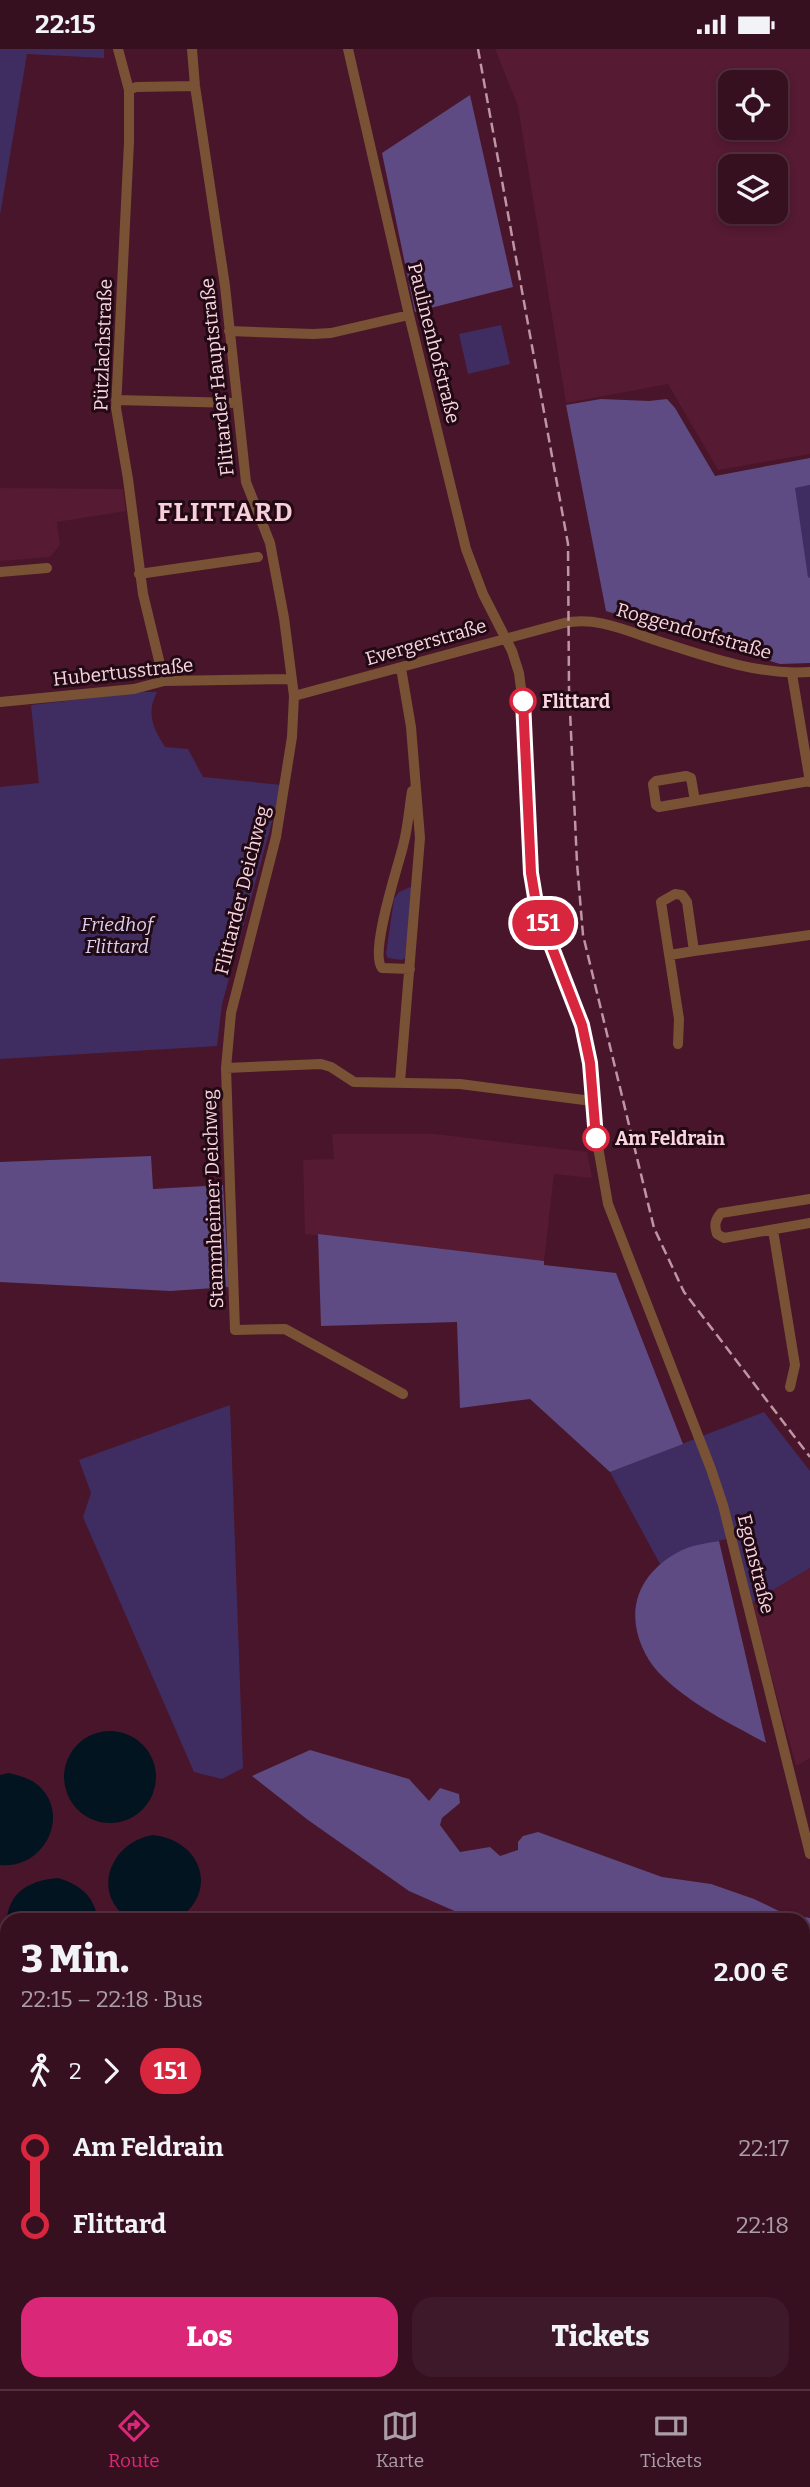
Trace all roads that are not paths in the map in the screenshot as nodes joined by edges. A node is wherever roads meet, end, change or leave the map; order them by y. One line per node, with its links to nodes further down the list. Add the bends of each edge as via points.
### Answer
1 (118, 49): 5 (street, Pützlachstraße)
2 (192, 49): 4 (street, Flittarder Hauptstraße)
3 (348, 49): 6 (street, Paulinenhofstraße)
4 (195, 86): 5 (street); 7 (street, Flittarder Hauptstraße)
5 (128, 90): 8 (street, Pützlachstraße)
6 (409, 315): 7 (street, via 331,333); 15 (street, Paulinenhofstraße, via 466,549)
7 (229, 331): 9 (street, Flittarder Hauptstraße)
8 (116, 400): 9 (street); 13 (street, Pützlachstraße)
9 (237, 403): 19 (street, Flittarder Hauptstraße, via 246,482 270,543)
10 (258, 557): 13 (street)
11 (47, 568): 12 (street)
12 (0, 572)
13 (139, 574): 20 (street, Pützlachstraße)
14 (569, 622): 15 (street, Evergerstraße); 18 (street, Roggendorfstraße, via 597,622 696,653)
15 (505, 638): 16 (street, Evergerstraße); 34 (street, Paulinenhofstraße, via 522,694 537,909 582,1025)
16 (401, 668): 21 (street, Evergerstraße); 23 (street)
17 (810, 672): 18 (street, Roggendorfstraße)
18 (792, 674): 24 (street)
19 (291, 679): 20 (street, Hubertusstraße); 21 (street, Flittarder Hauptstraße)
20 (164, 681): 22 (street, Hubertusstraße, via 134,689)
21 (293, 697): 31 (street, Flittarder Deichweg, via 292,737 276,837 237,986)
22 (0, 702)
23 (414, 779): 29 (street, via 420,838); 29 (street, via 377,958 382,968)
24 (810, 781): 25 (street)
25 (695, 801): 25 (street, via 659,807 653,784 691,778)
26 (810, 935): 27 (street)
27 (694, 951): 28 (street); 28 (street, via 687,902 675,894 661,902)
28 (670, 955): 30 (street)
29 (410, 968): 33 (street)
30 (678, 1044)
31 (227, 1050): 32 (street, Stammheimer Deichweg)
32 (226, 1068): 33 (street, via 321,1064 354,1082); 39 (street, Stammheimer Deichweg, via 235,1330 285,1329)
33 (400, 1082): 34 (street, via 460,1084)
34 (592, 1101): 40 (street, Egonstraße, via 608,1204 723,1505)
35 (810, 1199): 37 (street, via 721,1213 715,1226 724,1238)
36 (810, 1223): 37 (street)
37 (774, 1230): 38 (street, via 794,1365)
38 (790, 1387)
39 (403, 1394)
40 (810, 1854)

